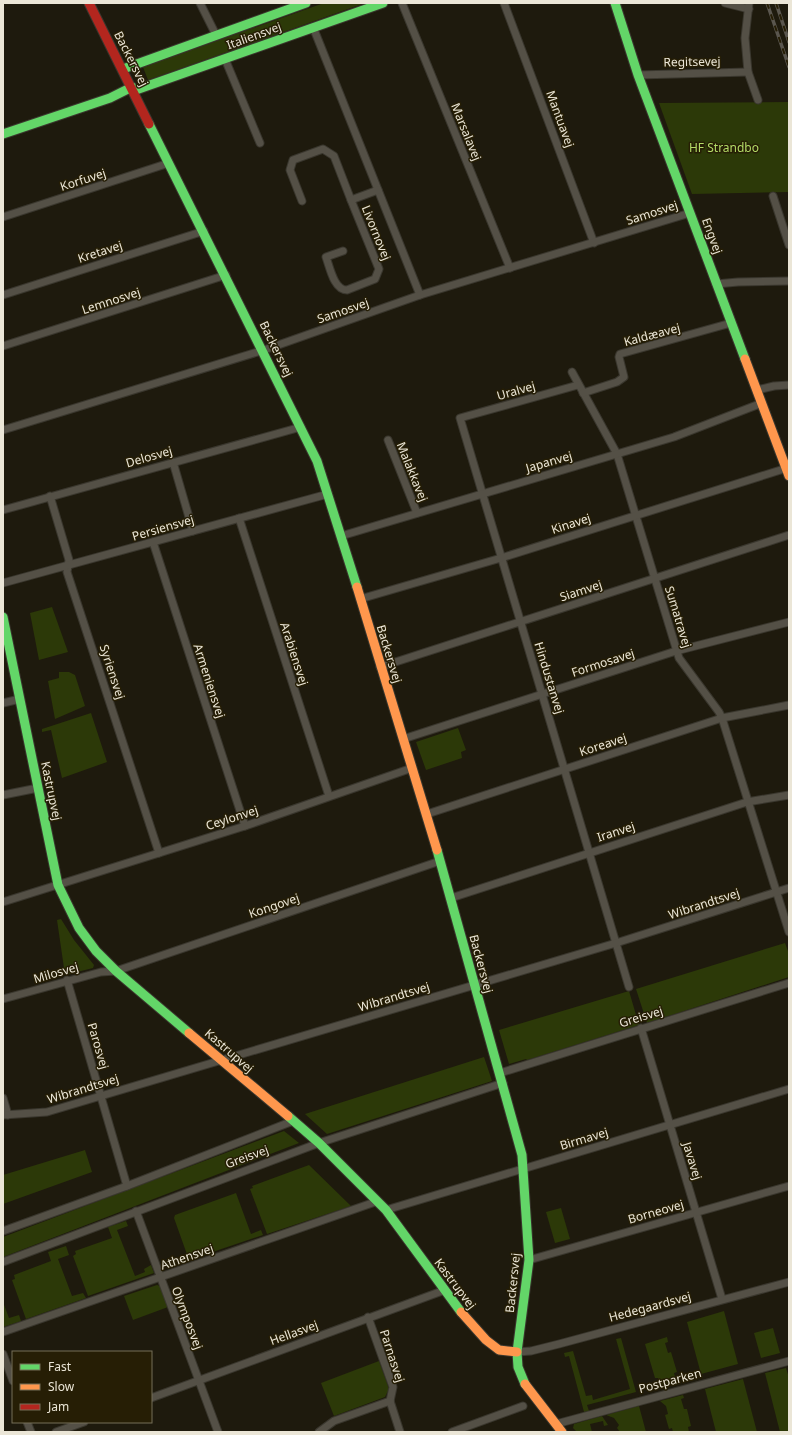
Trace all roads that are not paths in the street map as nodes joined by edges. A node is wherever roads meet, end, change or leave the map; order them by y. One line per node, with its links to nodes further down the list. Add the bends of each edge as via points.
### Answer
1 (89, 3): 13 (street, Backersvej)
2 (200, 3): 11 (street)
3 (305, 3): 11 (street, Italiensvej)
4 (382, 3): 10 (street, Italiensvej)
5 (402, 3): 31 (street, Marsalavej)
6 (504, 3): 28 (street, Mantuavej)
7 (615, 3): 15 (street, Engvej)
8 (725, 3): 9 (street)
9 (749, 6): 14 (street, via 745,38)
10 (313, 27): 12 (street, Italiensvej); 21 (street, Livornovej)
11 (216, 35): 13 (street, Italiensvej)
12 (225, 59): 16 (street, Italiensvej); 19 (street)
13 (123, 69): 16 (street, Backersvej)
14 (748, 72): 15 (street, Regitsevej); 17 (street)
15 (638, 75): 25 (street, Engvej)
16 (133, 89): 18 (street, Italiensvej); 20 (street, Backersvej)
17 (758, 100)
18 (3, 134)
19 (260, 143)
20 (169, 163): 26 (street, Korfuvej); 27 (street, Backersvej)
21 (378, 190): 23 (street, Livornovej); 36 (street, Livornovej)
22 (773, 196): 29 (street)
23 (351, 200): 24 (street, Livornovej, via 334,156 323,149 293,160 290,170); 30 (street, Livornovej, via 379,268 375,279 347,290 337,285 326,257)
24 (302, 201)
25 (690, 213): 28 (street, Samosvej); 34 (street, Engvej)
26 (3, 217)
27 (204, 231): 32 (street, Backersvej); 35 (street, Kretavej)
28 (594, 243): 31 (street, Samosvej)
29 (789, 245)
30 (343, 251)
31 (510, 268): 36 (street, Samosvej)
32 (226, 275): 38 (street, Lemnosvej); 39 (street, Backersvej)
33 (789, 281): 34 (street)
34 (716, 284): 37 (street, Engvej)
35 (3, 295)
36 (420, 295): 39 (street, Samosvej)
37 (732, 323): 43 (street, Engvej); 44 (street, Kaldæavej, via 620,354 624,377 618,382)
38 (3, 346)
39 (264, 350): 47 (street, Backersvej); 48 (street, Samosvej)
40 (572, 372): 41 (street, Sumatravej)
41 (578, 385): 44 (street, Sumatravej); 46 (street, Uralvej)
42 (789, 385): 43 (street)
43 (757, 390): 45 (street, Engvej)
44 (583, 393): 50 (street, Sumatravej)
45 (762, 403): 50 (street, Japanvej, via 674,437); 52 (street, Engvej)
46 (460, 418): 54 (street, Hindustanvej)
47 (301, 426): 51 (street, Delosvej); 53 (street, Backersvej)
48 (3, 430)
49 (388, 440): 57 (street, Malakkavej)
50 (617, 454): 54 (street, Japanvej); 58 (street, Sumatravej)
51 (173, 462): 55 (street, Delosvej); 60 (street)
52 (788, 472): 58 (street, Kinavej)
53 (328, 494): 59 (street, Persiensvej); 62 (street, Backersvej)
54 (482, 494): 57 (street, Japanvej); 64 (street, Hindustanvej)
55 (50, 496): 56 (street, Delosvej); 65 (street, Syriensvej, via 69,560)
56 (3, 510)
57 (417, 512): 62 (street, Japanvej)
58 (636, 515): 64 (street, Kinavej); 66 (street, Sumatravej)
59 (239, 518): 60 (street, Persiensvej); 85 (street, Arabiensvej)
60 (193, 530): 63 (street, Persiensvej)
61 (789, 535): 66 (street, Siamvej)
62 (341, 536): 68 (street, Backersvej)
63 (153, 542): 65 (street, Persiensvej); 88 (street, Armeniensvej)
64 (501, 558): 68 (street, Kinavej); 70 (street, Hindustanvej)
65 (68, 566): 67 (street, Persiensvej); 90 (street, Syriensvej, via 67,572)
66 (655, 578): 70 (street, Siamvej); 72 (street, Sumatravej)
67 (3, 584)
68 (360, 599): 73 (street, Backersvej)
69 (3, 618): 75 (street, Kastrupvej)
70 (520, 622): 73 (street, Siamvej); 74 (street, Hindustanvej)
71 (789, 622): 72 (street, Formosavej)
72 (676, 650): 74 (street, Formosavej); 78 (street, Sumatravej)
73 (380, 666): 79 (street, Backersvej)
74 (542, 694): 79 (street, Formosavej); 81 (street, Hindustanvej)
75 (20, 699): 76 (street); 82 (street, Kastrupvej)
76 (3, 703)
77 (789, 705): 78 (street, Koreavej)
78 (722, 718): 81 (street, Koreavej); 86 (street, Sumatravej)
79 (403, 739): 80 (street, Backersvej)
80 (412, 768): 85 (street, Ceylonvej); 87 (street, Backersvej)
81 (564, 769): 87 (street, Koreavej); 89 (street, Hindustanvej)
82 (38, 788): 83 (street); 92 (street, Kastrupvej)
83 (3, 795)
84 (789, 795): 86 (street, Iranvej)
85 (329, 796): 88 (street, Ceylonvej)
86 (748, 802): 89 (street, Iranvej); 94 (street, Sumatravej)
87 (427, 814): 91 (street, Backersvej)
88 (245, 826): 90 (street, Ceylonvej)
89 (589, 852): 95 (street, Iranvej); 98 (street, Hindustanvej)
90 (159, 853): 92 (street, Ceylonvej)
91 (440, 861): 95 (street, Backersvej); 99 (street, Kongovej)
92 (58, 885): 96 (street, Ceylonvej); 99 (street, Kastrupvej, via 79,928 96,951)
93 (789, 888): 94 (street, Wibrandtsvej)
94 (776, 893): 97 (street, Sumatravej); 98 (street, Wibrandtsvej)
95 (451, 898): 102 (street, Backersvej)
96 (3, 902)
97 (789, 932)
98 (616, 943): 102 (street, Wibrandtsvej); 103 (street)
99 (116, 971): 100 (street, Milosvej); 106 (street, Kastrupvej)
100 (67, 980): 104 (street, Milosvej); 110 (street, Parosvej)
101 (789, 983): 105 (street, Greisvej)
102 (475, 985): 106 (street, Wibrandtsvej); 107 (street, Backersvej)
103 (629, 987)
104 (3, 999)
105 (641, 1028): 107 (street, Greisvej); 114 (street, Javavej)
106 (223, 1060): 110 (street, Wibrandtsvej); 113 (street, Kastrupvej)
107 (500, 1073): 108 (street, Backersvej)
108 (503, 1083): 115 (street, Greisvej); 116 (street, Backersvej)
109 (789, 1089): 114 (street, Birmavej)
110 (101, 1096): 112 (street, Wibrandtsvej, via 47,1112); 117 (street, Parosvej)
111 (3, 1098): 112 (street)
112 (5, 1115)
113 (293, 1121): 115 (street, Kastrupvej); 117 (street, Greisvej)
114 (669, 1125): 116 (street, Birmavej); 122 (street, Javavej)
115 (318, 1142): 119 (street, Kastrupvej); 121 (street, Greisvej)
116 (524, 1169): 120 (street, Birmavej); 124 (street, Backersvej)
117 (127, 1186): 123 (street, Greisvej)
118 (789, 1186): 122 (street, Borneovej)
119 (378, 1201): 120 (street, Kastrupvej); 126 (street, Athensvej)
120 (386, 1210): 128 (street, Kastrupvej)
121 (136, 1211): 125 (street, Greisvej); 126 (street, Olymposvej)
122 (696, 1212): 124 (street, Borneovej); 129 (street, Javavej)
123 (3, 1231)
124 (529, 1260): 132 (street, Backersvej)
125 (3, 1262)
126 (160, 1278): 131 (street, Athensvej); 136 (street, Olymposvej)
127 (789, 1282): 129 (street, Hedegaardsvej)
128 (445, 1290): 130 (street, Hellasvej); 132 (street, Kastrupvej, via 486,1340 499,1350)
129 (722, 1299): 132 (street, Hedegaardsvej, via 559,1344)
130 (368, 1317): 136 (street, Hellasvej); 138 (street, Parnasvej, via 393,1387)
131 (3, 1332)
132 (517, 1352): 141 (street, via 518,1367 524,1383)
133 (3, 1354): 135 (street)
134 (789, 1361): 141 (street, Postparken)
135 (12, 1378)
136 (199, 1380): 137 (street, Hellasvej); 143 (street, Olymposvej)
137 (152, 1398)
138 (390, 1401): 144 (street, via 334,1420); 145 (street)
139 (523, 1406): 146 (street)
140 (81, 1423): 142 (street)
141 (556, 1424): 147 (street)
142 (56, 1432)
143 (218, 1432)
144 (319, 1432)
145 (400, 1432)
146 (452, 1432)
147 (562, 1432)

